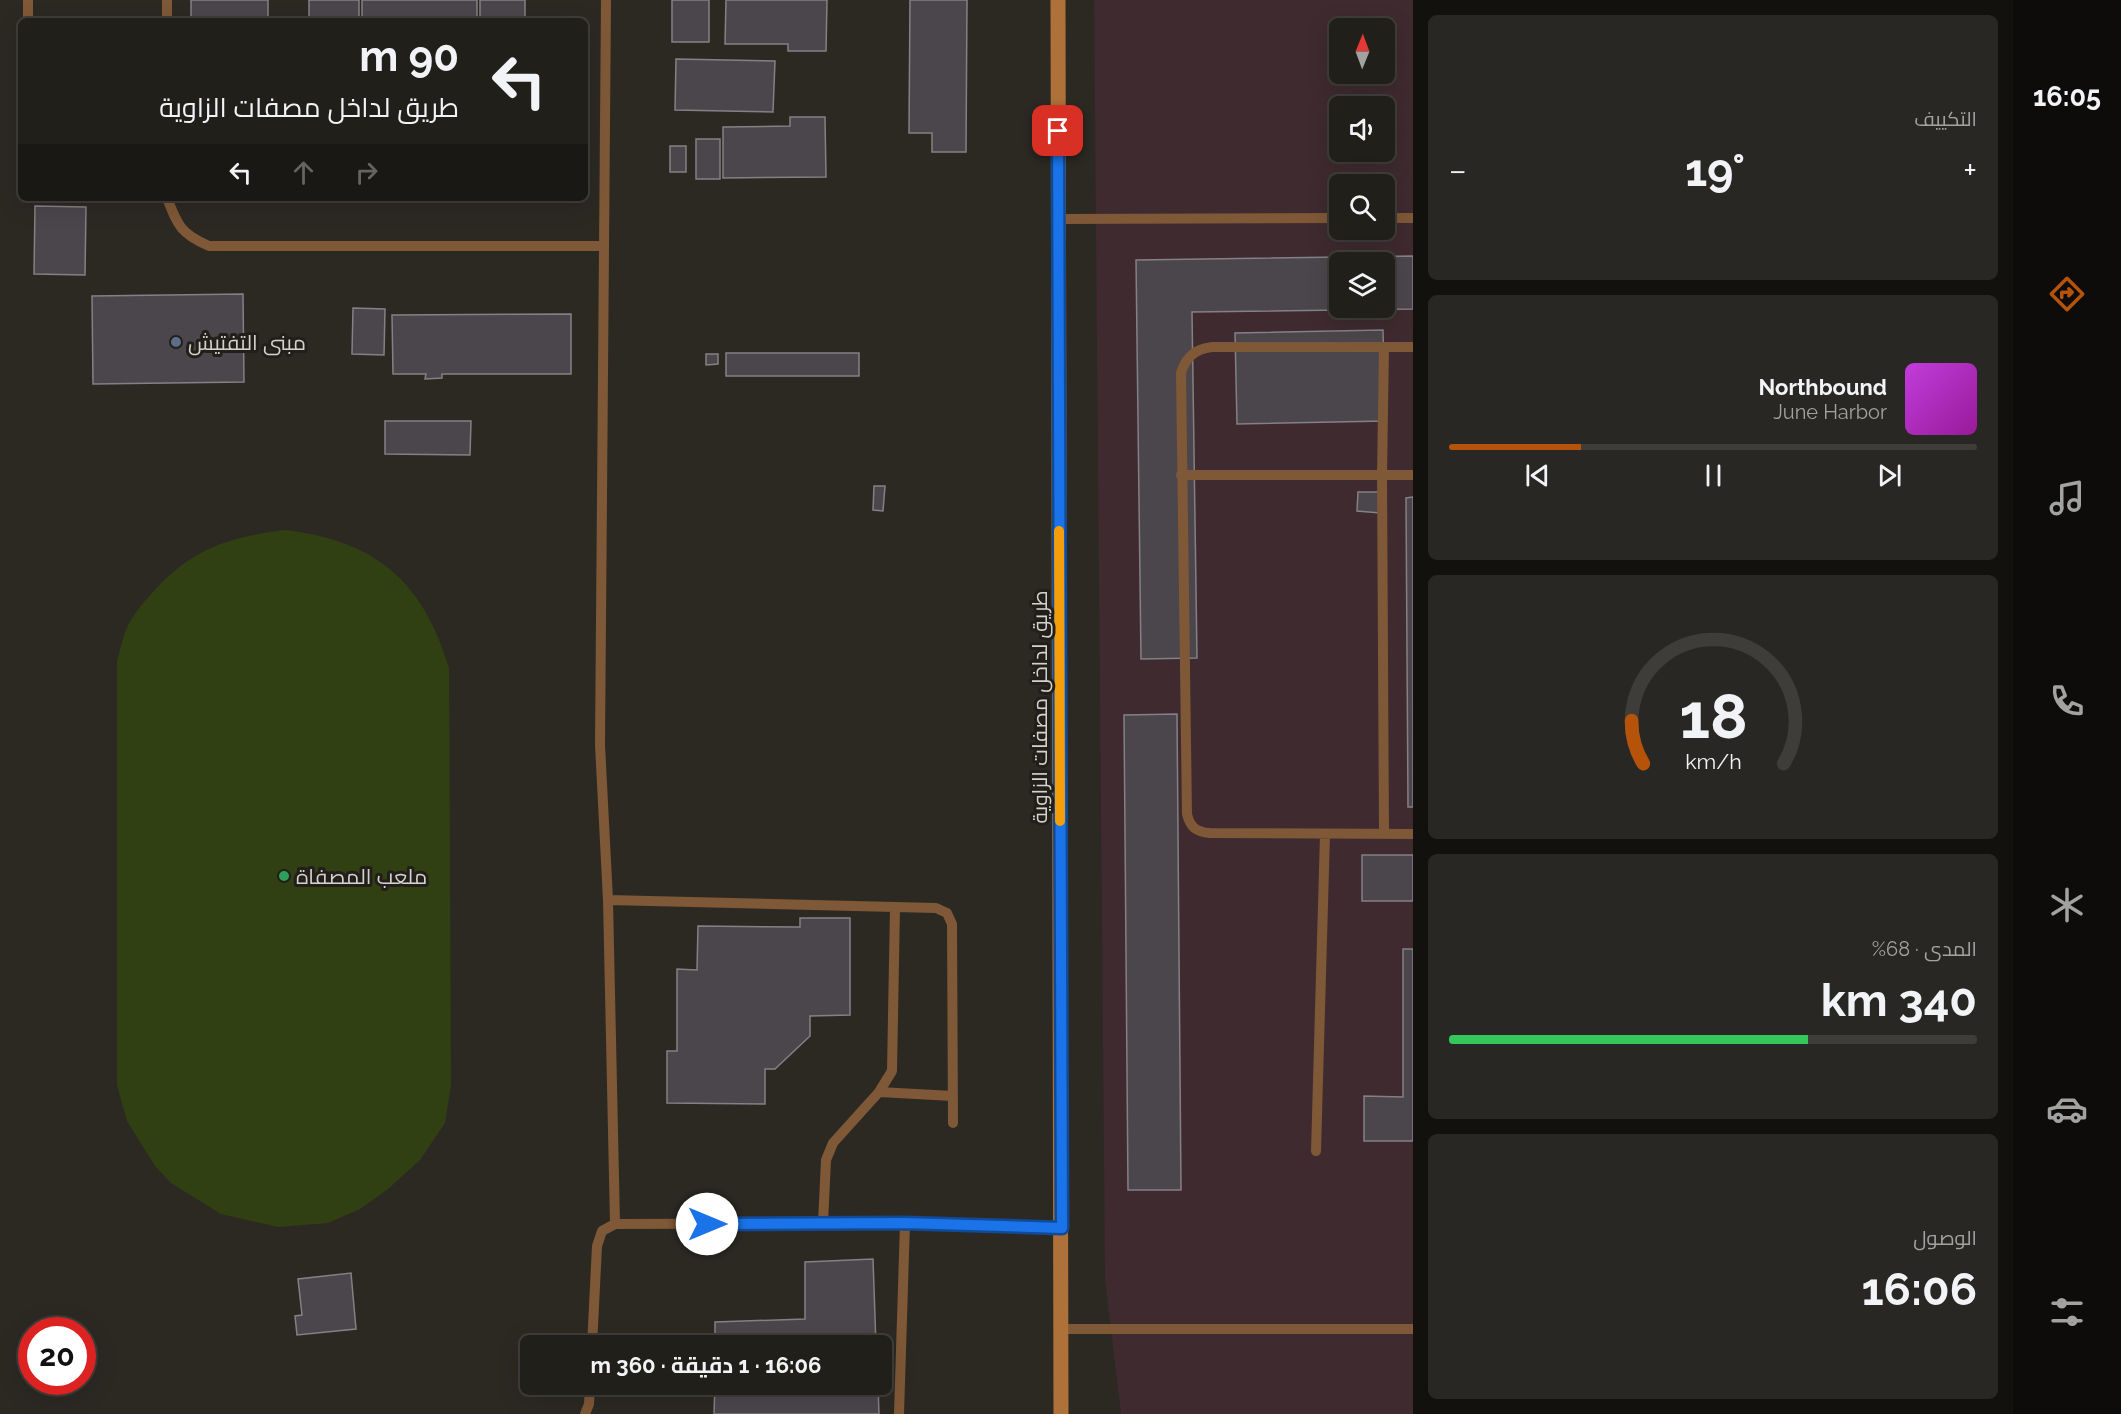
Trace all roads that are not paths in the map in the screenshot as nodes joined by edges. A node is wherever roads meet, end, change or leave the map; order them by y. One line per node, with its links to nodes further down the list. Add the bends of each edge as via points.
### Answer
1 (28, 0): 5 (lane)
2 (167, 0): 6 (lane)
3 (606, 0): 12 (lane)
4 (1058, 0): 11 (street, طريق لداخل مصفات الزاوية)
5 (28, 18)
6 (167, 18)
7 (168, 201): 12 (lane, via 175,219 190,237 209,246)
8 (1329, 218): 11 (lane)
9 (1395, 218): 10 (lane)
10 (1413, 218)
11 (1058, 219): 30 (street, طريق لداخل مصفات الزاوية)
12 (604, 246): 21 (lane, via 600,746)
13 (1384, 347): 14 (lane); 15 (lane, via 1212,347 1191,354 1181,373); 16 (lane)
14 (1413, 347)
15 (1181, 475): 16 (lane); 18 (lane, via 1189,822 1194,829 1209,834)
16 (1382, 475): 17 (lane); 19 (lane)
17 (1413, 475)
18 (1325, 834): 19 (lane); 26 (lane)
19 (1384, 834): 20 (lane)
20 (1413, 834)
21 (608, 900): 22 (lane); 29 (lane)
22 (895, 907): 23 (lane, via 892,1071); 24 (lane, via 936,908 947,913 952,924)
23 (879, 1092): 24 (lane); 27 (lane, via 833,1143 826,1160)
24 (953, 1096): 25 (lane)
25 (953, 1123)
26 (1316, 1151)
27 (823, 1223): 28 (lane); 29 (lane)
28 (905, 1223): 30 (lane); 36 (lane)
29 (615, 1224): 33 (lane, via 603,1231 597,1246)
30 (1062, 1228): 31 (street, طريق لداخل مصفات الزاوية)
31 (1061, 1329): 32 (lane); 37 (street, طريق لداخل مصفات الزاوية)
32 (1413, 1329)
33 (593, 1335)
34 (589, 1395): 35 (lane)
35 (588, 1411)
36 (899, 1414)
37 (1061, 1414)

